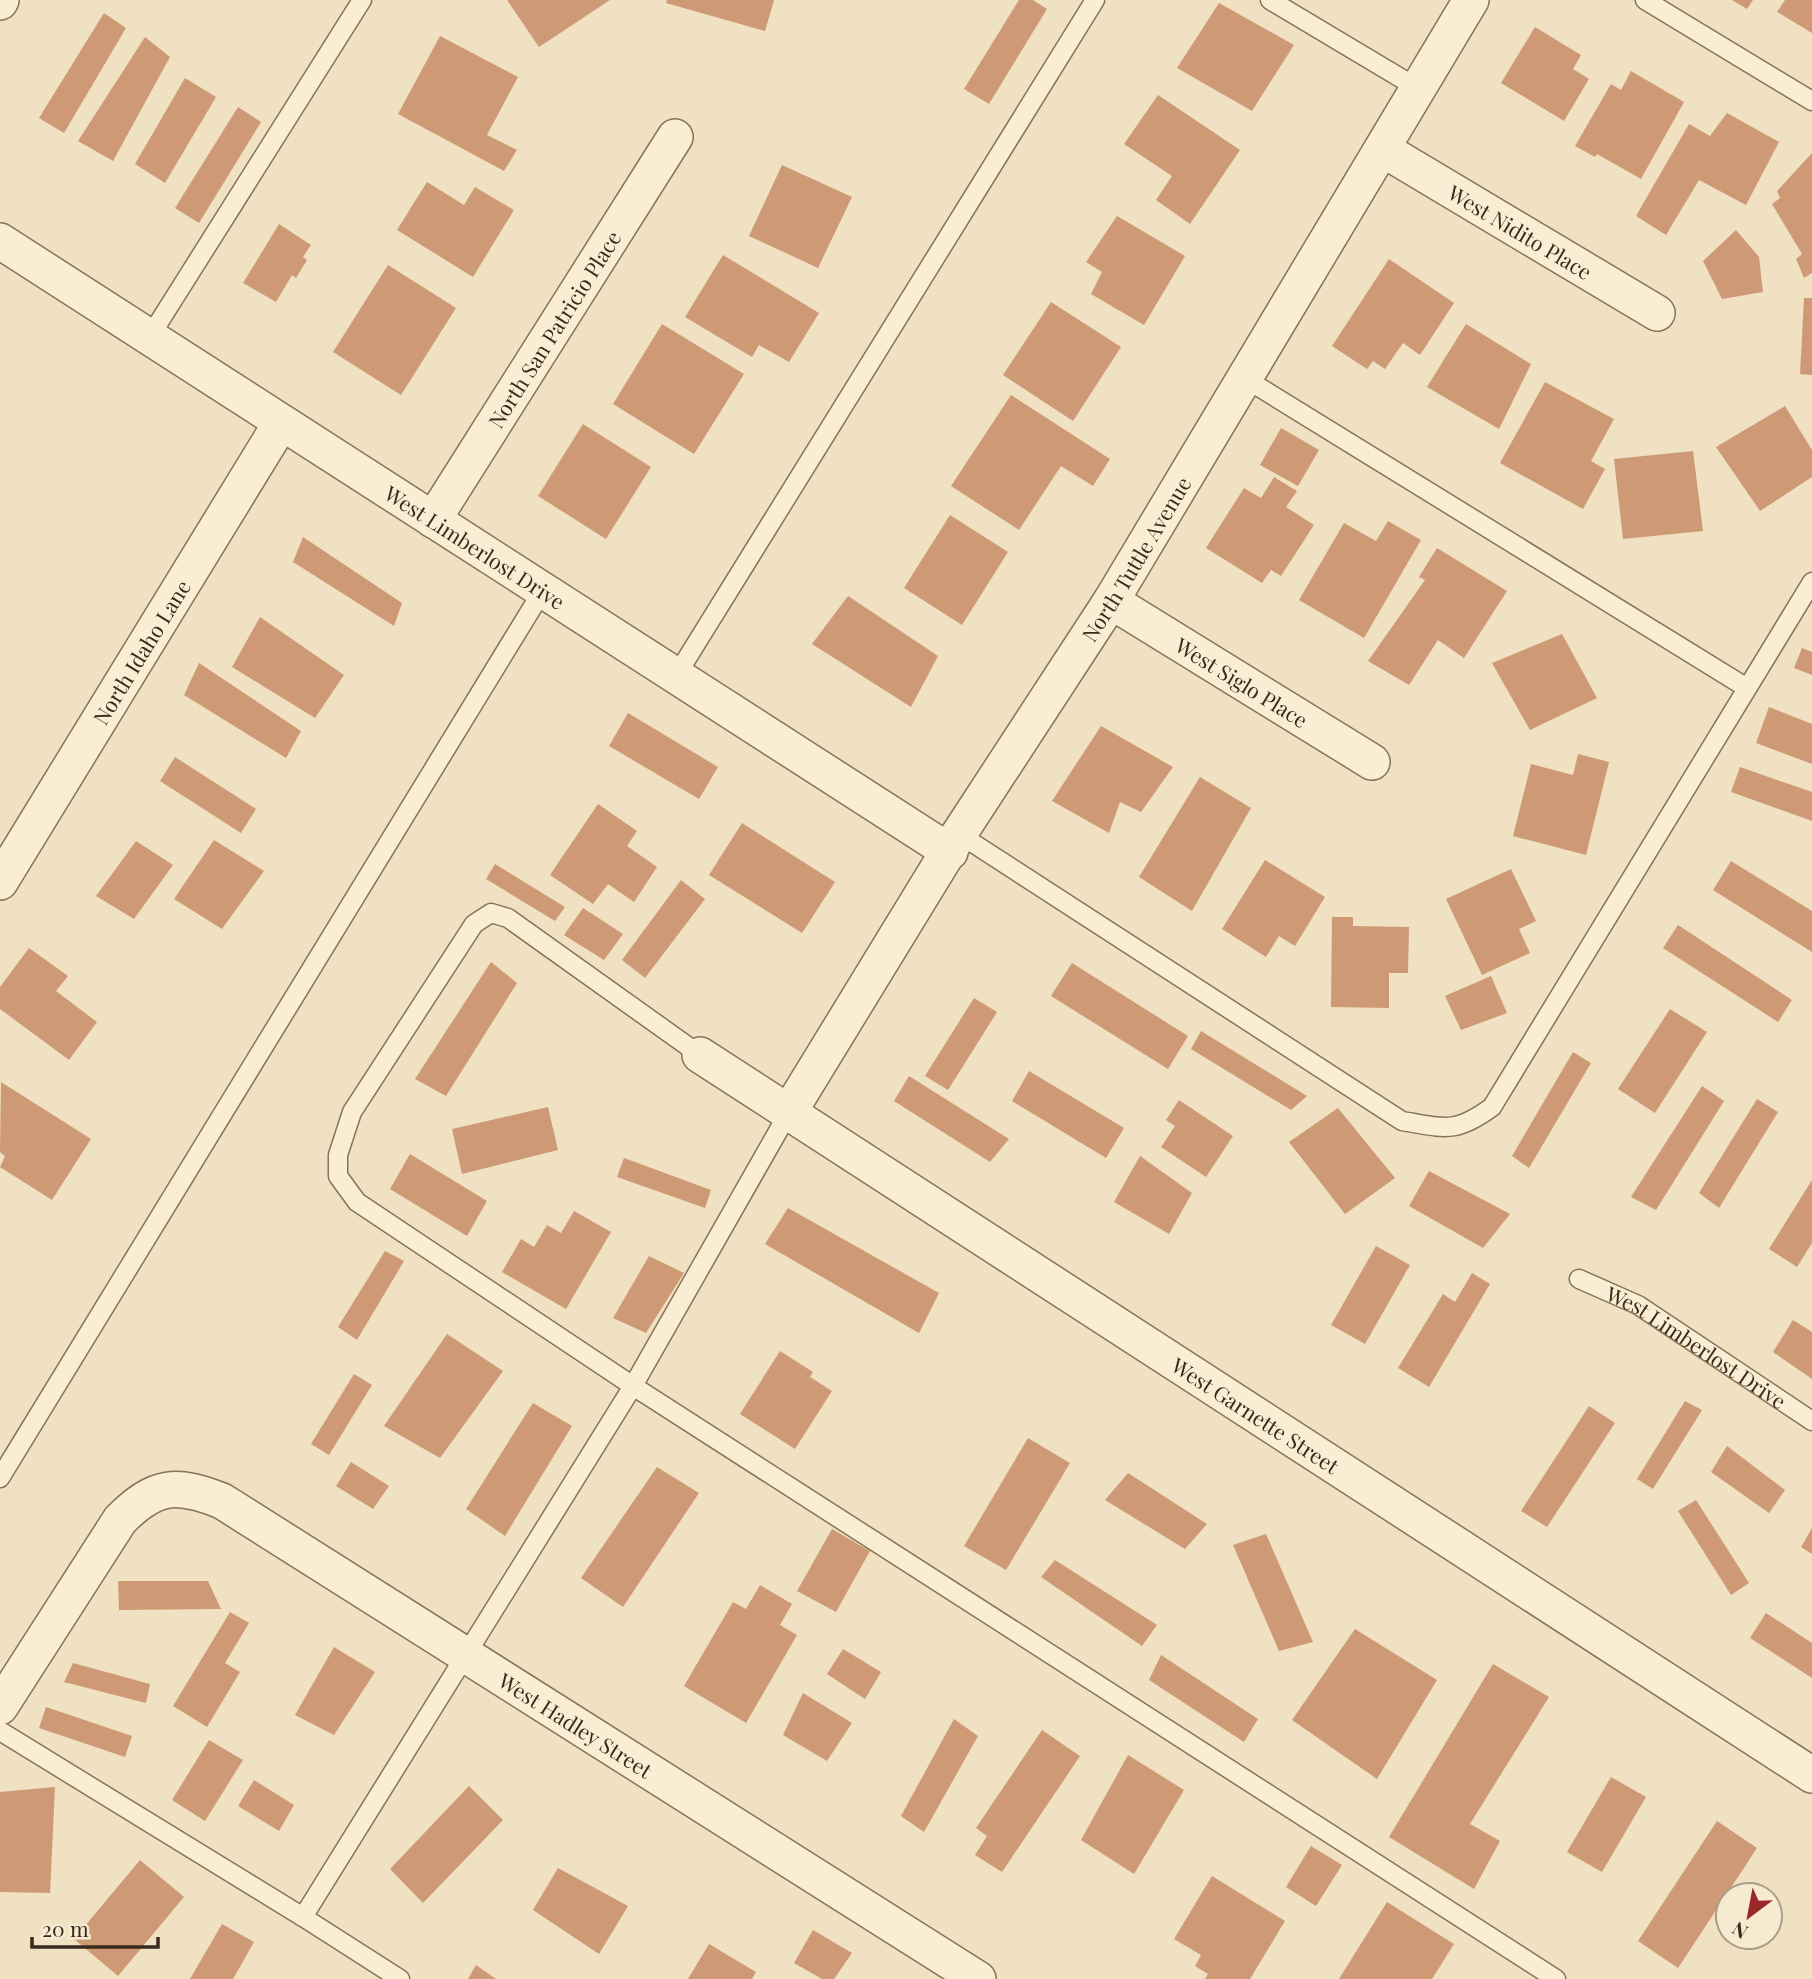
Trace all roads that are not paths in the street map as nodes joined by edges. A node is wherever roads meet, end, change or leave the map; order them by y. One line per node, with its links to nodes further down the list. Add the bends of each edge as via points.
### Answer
1 (1095, 0): 19 (lane)
2 (1270, 0): 6 (lane)
3 (1471, 0): 6 (street, North Tuttle Avenue)
4 (1645, 0): 7 (lane)
5 (359, 2): 12 (lane)
6 (1419, 89): 9 (street, North Tuttle Avenue)
7 (1812, 102)
8 (675, 137): 15 (street, North San Patricio Place)
9 (1384, 150): 11 (street, West Nidito Place); 13 (street, North Tuttle Avenue)
10 (0, 242): 12 (street, West Limberlost Drive)
11 (1657, 313)
12 (149, 338): 14 (street, West Limberlost Drive)
13 (1246, 379): 18 (street, North Tuttle Avenue); 20 (lane)
14 (281, 423): 15 (street, West Limberlost Drive); 23 (street, North Idaho Lane)
15 (433, 520): 17 (street, West Limberlost Drive)
16 (1812, 582): 20 (lane)
17 (543, 590): 19 (street, West Limberlost Drive); 29 (lane)
18 (1111, 601): 21 (street, West Siglo Place); 22 (street, North Tuttle Avenue)
19 (676, 676): 22 (street, West Limberlost Drive)
20 (1747, 688): 22 (lane, via 1492,1107 1467,1125 1438,1127 1402,1121)
21 (1372, 762)
22 (955, 843): 25 (street, North Tuttle Avenue)
23 (0, 882)
24 (700, 1055): 25 (street, West Garnette Street); 27 (lane, via 508,918 491,913 474,925 352,1112 338,1155 338,1176 357,1202)
25 (789, 1112): 27 (lane); 33 (street, West Garnette Street)
26 (1579, 1279): 28 (lane, West Limberlost Drive, via 1638,1305)
27 (634, 1386): 30 (lane); 37 (lane)
28 (1812, 1421)
29 (0, 1478)
30 (468, 1654): 31 (street, West Hadley Street, via 222,1501 193,1490 167,1489 137,1502 120,1520); 34 (lane); 36 (street, West Hadley Street)
31 (0, 1707)
32 (0, 1731): 34 (lane)
33 (1812, 1775)
34 (303, 1917): 35 (lane)
35 (400, 1979)
36 (978, 1979)
37 (1556, 1979)

